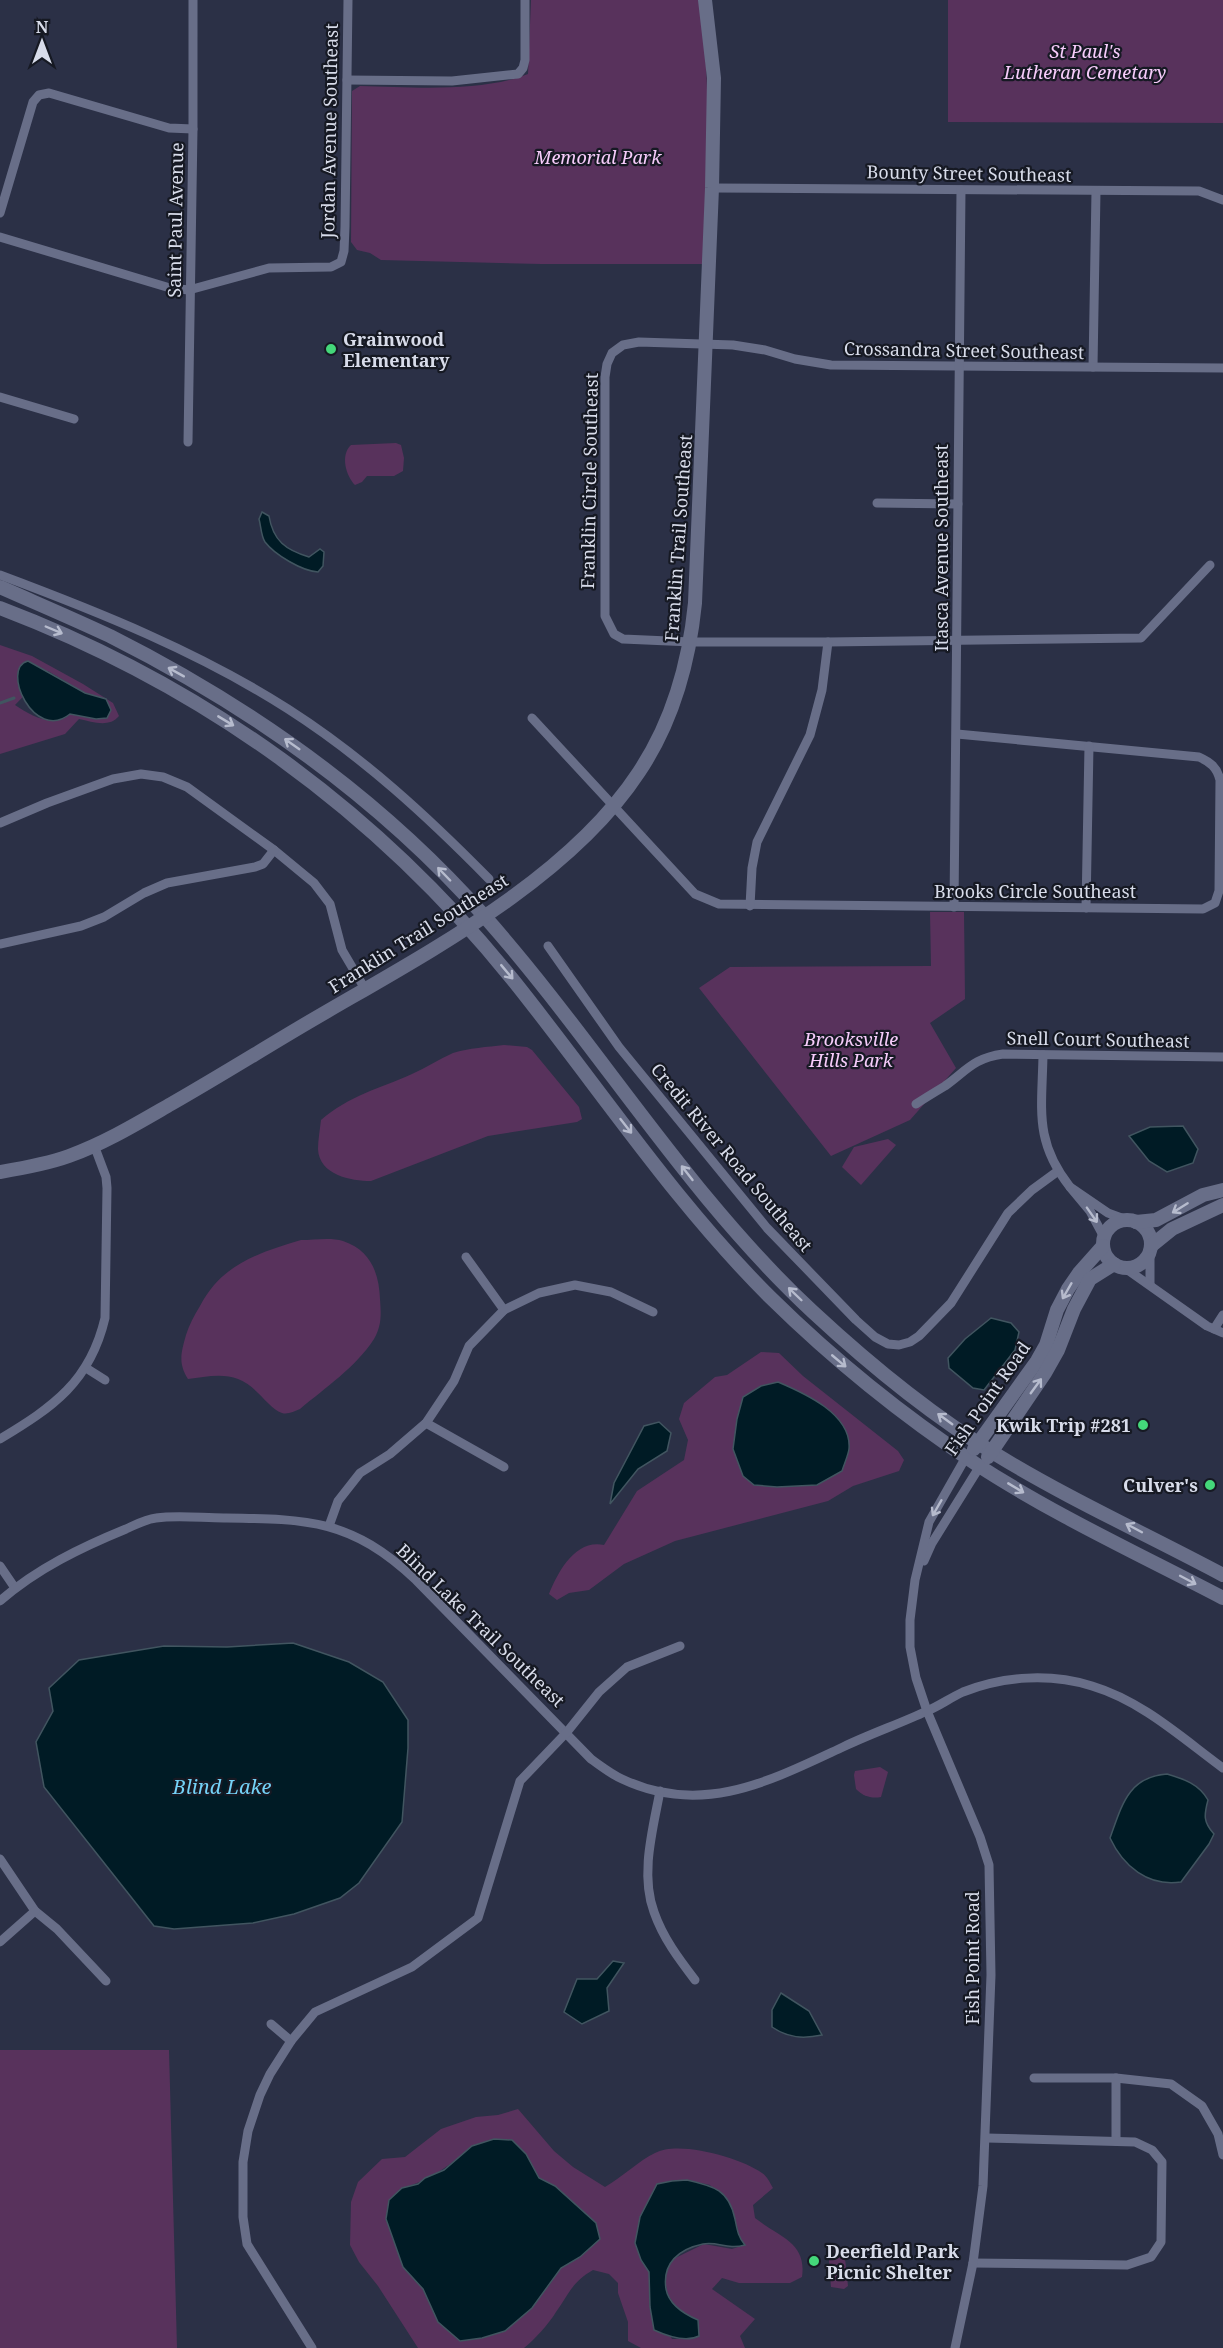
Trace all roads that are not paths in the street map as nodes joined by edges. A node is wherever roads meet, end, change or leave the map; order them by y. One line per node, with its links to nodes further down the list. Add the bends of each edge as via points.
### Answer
1 (193, 0): 6 (street, Saint Paul Avenue)
2 (348, 0): 5 (street, Jordan Avenue Southeast)
3 (525, 0): 5 (street, via 525,60 518,74 452,81)
4 (705, 0): 7 (main road, Franklin Trail Southeast, via 714,78)
5 (347, 80): 13 (street, Jordan Avenue Southeast, via 341,262 331,267 269,268)
6 (193, 129): 11 (street, via 169,128 49,93 39,95 33,102); 13 (street, Saint Paul Avenue)
7 (712, 188): 8 (street, Bounty Street Southeast); 14 (main road, Franklin Trail Southeast)
8 (961, 189): 9 (street, Bounty Street Southeast); 15 (street, Itasca Avenue Southeast)
9 (1096, 191): 10 (street, Bounty Street Southeast, via 1199,191); 16 (street)
10 (1223, 200)
11 (0, 213)
12 (0, 237): 13 (street)
13 (189, 290): 20 (street, Saint Paul Avenue)
14 (707, 343): 15 (street, Crossandra Street Southeast, via 765,350 831,365); 27 (main road, Franklin Trail Southeast); 27 (street, Franklin Circle Southeast, via 623,345 612,353 605,377 605,616 614,634 623,639)
15 (958, 366): 16 (street, Crossandra Street Southeast); 22 (street, Itasca Avenue Southeast)
16 (1093, 367): 17 (street, Crossandra Street Southeast)
17 (1223, 368)
18 (0, 397): 19 (street)
19 (74, 419)
20 (188, 442)
21 (877, 503): 22 (street)
22 (958, 504): 29 (street, Itasca Avenue Southeast)
23 (1210, 565): 29 (street, via 1141,638)
24 (0, 575): 36 (street, via 144,633 288,709 415,806)
25 (0, 587): 40 (main road, one-way to 25, via 375,808 272,730 109,636)
26 (0, 608): 41 (main road, one-way to 41, via 126,664 262,744 362,822)
27 (691, 642): 28 (street); 33 (main road, Franklin Trail Southeast, via 681,683 659,737 639,772)
28 (828, 642): 29 (street); 37 (street, via 822,690 810,735 757,842)
29 (957, 642): 31 (street, Itasca Avenue Southeast)
30 (532, 718): 33 (street, Brooks Circle Southeast)
31 (957, 734): 32 (street, Brooks Circle Southeast); 38 (street, Itasca Avenue Southeast)
32 (1089, 746): 39 (street); 39 (street, Brooks Circle Southeast, via 1199,757 1211,763 1220,780 1219,891 1215,903 1203,909)
33 (612, 806): 37 (street, Brooks Circle Southeast, via 695,894 719,904); 40 (main road, Franklin Trail Southeast, via 530,885)
34 (0, 824): 35 (street, via 113,779 141,774 163,777 187,787)
35 (274, 850): 42 (street, via 255,867 167,883 81,926); 44 (street, via 314,883 330,904 342,950)
36 (489, 879)
37 (750, 906): 38 (street, Brooks Circle Southeast)
38 (954, 907): 39 (street, Brooks Circle Southeast)
39 (1086, 908)
40 (484, 916): 41 (main road, Franklin Trail Southeast); 68 (main road, one-way to 40, via 875,1366 774,1273 696,1185)
41 (469, 928): 44 (main road, Franklin Trail Southeast); 70 (main road, one-way to 70, via 681,1198 739,1264 863,1382)
42 (0, 944)
43 (548, 946): 49 (street, Credit River Road Southeast, via 619,1047 766,1228 856,1320 888,1344 899,1345 919,1336 951,1303 1008,1213)
44 (365, 989): 48 (main road, Franklin Trail Southeast)
45 (1043, 1055): 46 (street, Snell Court Southeast); 47 (street, Snell Court Southeast, via 982,1058); 49 (street, via 1043,1135)
46 (1223, 1057)
47 (916, 1104)
48 (94, 1145): 50 (main road, Franklin Trail Southeast, via 48,1162); 64 (street, via 107,1188 105,1306 101,1335)
49 (1058, 1171): 51 (street)
50 (0, 1172)
51 (1070, 1187): 54 (street, via 1108,1213); 55 (street, one-way to 55, via 1090,1211)
52 (1223, 1190): 54 (main road, one-way to 54, via 1203,1195 1156,1220)
53 (1223, 1205): 56 (main road, via 1172,1229)
54 (1132, 1221): 55 (main road, via 1113,1225); 56 (main road, via 1148,1231)
55 (1104, 1242): 58 (main road, via 1105,1253); 68 (main road, Fish Point Road, one-way to 68, via 1068,1288 1042,1353)
56 (1151, 1249): 58 (main road, via 1138,1266); 59 (street)
57 (466, 1257): 60 (street)
58 (1120, 1266): 59 (street); 69 (main road, Fish Point Road, one-way to 58, via 1045,1373 1090,1279)
59 (1150, 1284): 63 (street)
60 (504, 1310): 61 (street, via 539,1293 576,1286 611,1292); 66 (street, via 469,1346 454,1381)
61 (653, 1312)
62 (1223, 1315): 63 (street)
63 (1219, 1331)
64 (86, 1368): 65 (street); 67 (street, via 52,1405)
65 (105, 1380)
66 (426, 1423): 72 (street); 73 (street, via 360,1473 338,1501)
67 (0, 1439)
68 (980, 1444): 69 (main road); 70 (main road, Fish Point Road)
69 (992, 1452): 71 (main road, Fish Point Road); 75 (main road, one-way to 69)
70 (966, 1457): 71 (main road); 76 (street, Fish Point Road, one-way to 76, via 928,1522)
71 (980, 1466): 76 (street, Fish Point Road, via 932,1543); 78 (main road, one-way to 78, via 1052,1509)
72 (504, 1467)
73 (329, 1526): 77 (street, Blind Lake Trail Southeast, via 287,1518 154,1518 82,1547); 82 (street, Blind Lake Trail Southeast, via 368,1543 402,1567)
74 (0, 1566): 77 (street)
75 (1223, 1575)
76 (915, 1580): 81 (street, Fish Point Road, via 910,1647)
77 (15, 1588): 79 (street, Blind Lake Trail Southeast)
78 (1223, 1598)
79 (0, 1601)
80 (680, 1646): 82 (street, via 627,1667 598,1692)
81 (927, 1711): 83 (street, Blind Lake Trail Southeast, via 999,1681 1069,1681 1105,1690 1141,1708); 84 (street, Blind Lake Trail Southeast, via 751,1788 707,1796); 94 (street, Fish Point Road, via 989,1865 991,1975)
82 (567, 1732): 84 (street, Blind Lake Trail Southeast, via 591,1760 622,1779); 91 (street, via 520,1781 478,1918 412,1967 315,2012)
83 (1223, 1768)
84 (660, 1791): 88 (street, via 648,1871 653,1911 671,1947)
85 (0, 1859): 86 (street)
86 (35, 1911): 87 (street); 89 (street)
87 (0, 1942)
88 (695, 1980)
89 (106, 1981)
90 (271, 2024): 91 (street)
91 (291, 2041): 98 (street, via 270,2074 254,2112 243,2162 243,2209 248,2244)
92 (1034, 2078): 93 (street)
93 (1116, 2078): 95 (street); 96 (street, via 1171,2084 1202,2106 1218,2134)
94 (986, 2138): 95 (street); 97 (street, Fish Point Road)
95 (1116, 2141): 97 (street, via 1135,2142 1152,2150 1162,2162 1161,2242 1151,2257 1127,2265)
96 (1223, 2155)
97 (973, 2263): 99 (street, Fish Point Road)
98 (312, 2348)
99 (955, 2348)

